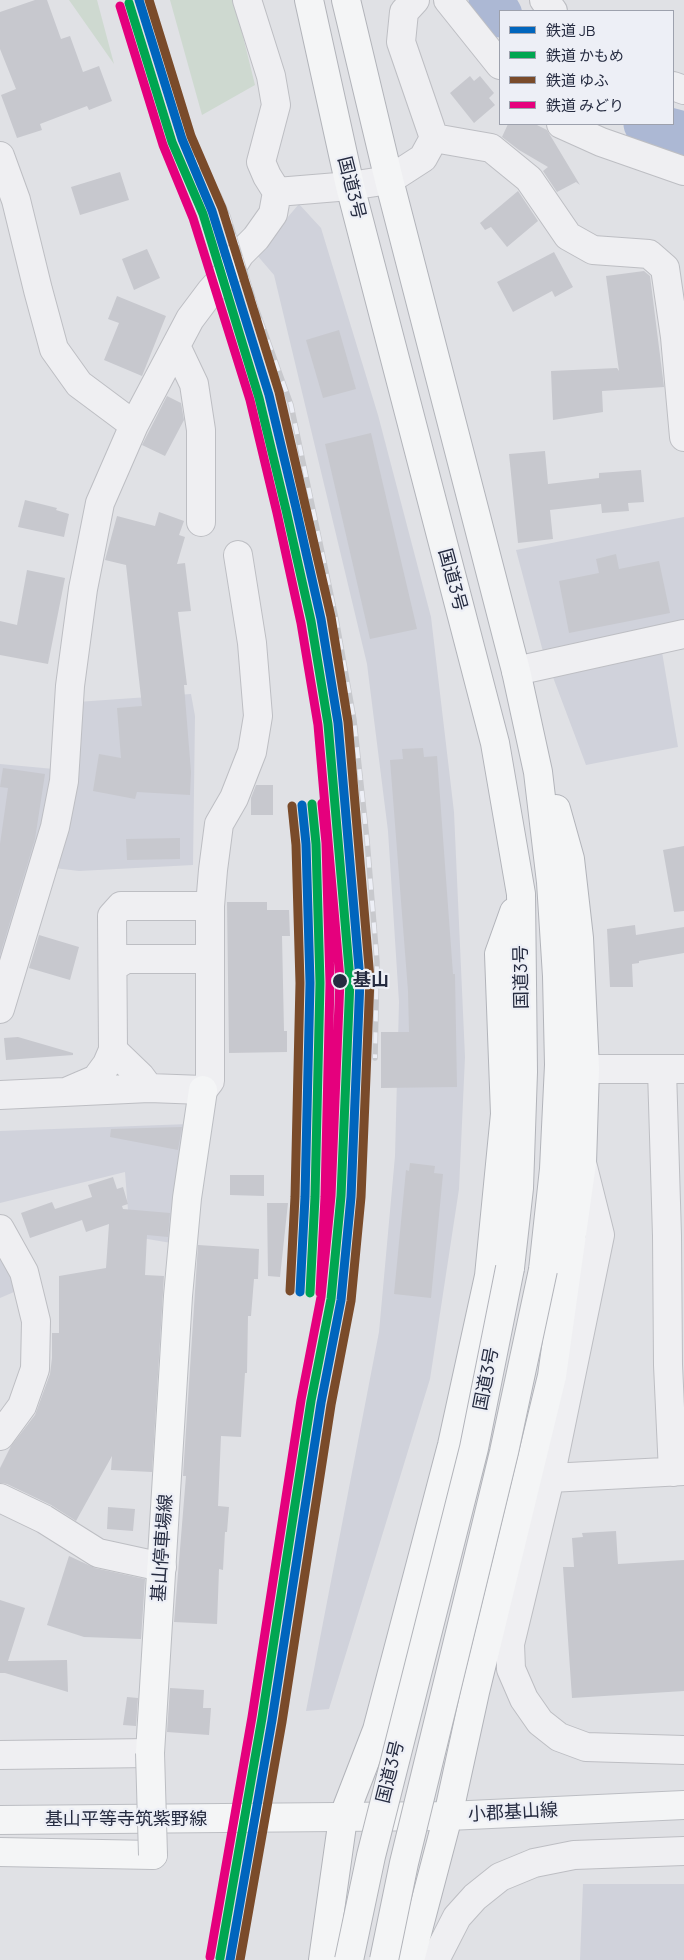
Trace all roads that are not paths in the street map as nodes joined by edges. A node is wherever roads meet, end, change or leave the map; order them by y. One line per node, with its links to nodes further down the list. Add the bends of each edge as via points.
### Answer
1 (247, 0): 15 (street, via 271,76 276,105 261,162)
2 (309, 0): 14 (main road, 国道3号)
3 (346, 0): 13 (main road, 国道3号)
4 (415, 0): 10 (street, via 404,12 401,42)
5 (448, 0): 8 (street)
6 (544, 0): 7 (street)
7 (552, 10)
8 (499, 64)
9 (563, 125): 12 (street)
10 (434, 138): 13 (street, via 423,158); 17 (street, via 492,148 529,179 568,236 593,250 649,254 664,268)
11 (0, 156): 16 (street)
12 (684, 171)
13 (389, 180): 14 (street); 24 (main road, 国道3号)
14 (350, 186): 15 (street); 26 (main road, 国道3号, via 495,743)
15 (277, 192): 18 (street, via 273,214 190,319)
16 (8, 202): 19 (street, via 54,349 78,384)
17 (679, 336): 20 (street)
18 (176, 346): 19 (street); 21 (street, via 194,384 201,430)
19 (134, 425): 30 (street, via 100,504 83,589 70,686 64,781 54,826)
20 (684, 437)
21 (201, 522)
22 (238, 555): 27 (street, via 252,644 258,716 252,752 234,798 219,824)
23 (684, 634): 24 (street)
24 (516, 670): 25 (main road, 国道3号)
25 (538, 772): 32 (main road, via 553,799 570,859 579,938); 56 (main road, 国道3号, bridge, via 551,882 558,1065 554,1169 543,1270 504,1452 404,1863)
26 (521, 894): 50 (main road, via 499,954 505,1114 489,1276 452,1445 378,1730); 55 (main road, 国道3号, bridge, via 524,1072 519,1188 510,1268 474,1448 371,1856)
27 (210, 906): 28 (street); 29 (street, via 122,906 112,916)
28 (210, 959): 29 (street, via 126,959); 35 (street, via 210,1081)
29 (112, 967): 31 (street)
30 (0, 1008)
31 (113, 1050): 34 (street); 36 (street, via 96,1079)
32 (586, 1069): 33 (street); 38 (main road)
33 (673, 1069): 41 (street, via 665,1163 668,1365)
34 (149, 1088): 35 (street); 36 (street)
35 (202, 1090): 44 (main road, 基山停車場線, via 178,1296)
36 (68, 1091): 37 (street)
37 (0, 1095)
38 (582, 1163): 42 (street, via 600,1235); 49 (main road, via 552,1376)
39 (0, 1229): 40 (street, via 24,1272 36,1320 35,1370 22,1406)
40 (0, 1436)
41 (678, 1472): 42 (street)
42 (550, 1478): 45 (street, via 510,1644 512,1669 524,1699 540,1722 559,1737 586,1747)
43 (0, 1498): 44 (street, via 44,1519 98,1553)
44 (162, 1567): 46 (main road, 基山停車場線)
45 (684, 1750)
46 (150, 1753): 47 (street); 53 (main road, 基山停車場線, bridge, via 153,1855)
47 (0, 1755)
48 (684, 1805): 49 (main road, 小郡基山線)
49 (448, 1816): 50 (main road, 小郡基山線); 57 (main road)
50 (343, 1818): 51 (main road, 基山平等寺筑紫野線); 54 (main road)
51 (0, 1820)
52 (684, 1851): 58 (street, via 574,1854 534,1863 500,1877 457,1917)
53 (0, 1852)
54 (323, 1960)
55 (349, 1960)
56 (384, 1960)
57 (410, 1960)
58 (435, 1960)

